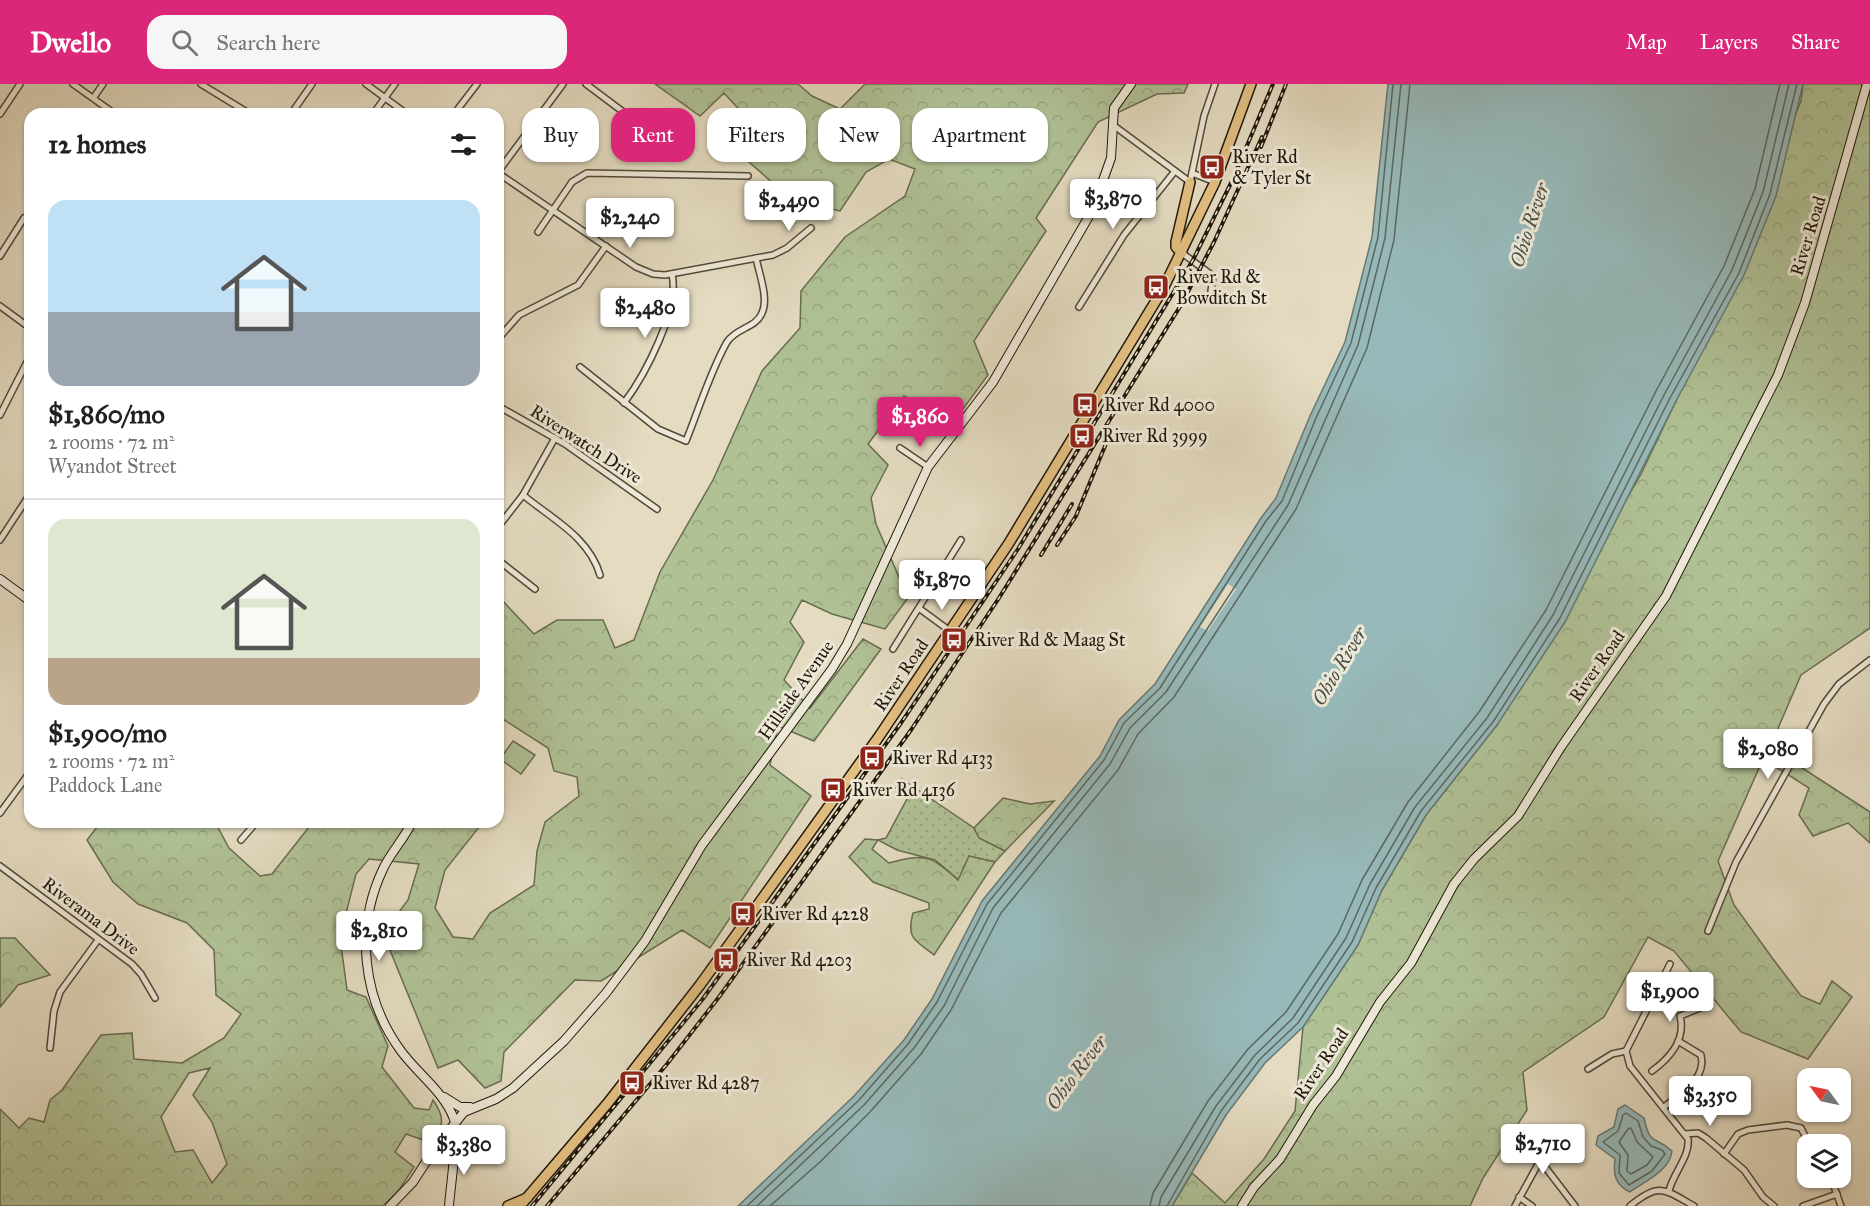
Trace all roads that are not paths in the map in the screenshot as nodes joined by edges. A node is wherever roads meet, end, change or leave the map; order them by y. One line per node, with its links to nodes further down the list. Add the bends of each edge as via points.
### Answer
1 (20, 84): 24 (street)
2 (73, 84): 15 (street)
3 (103, 84): 15 (street)
4 (201, 84): 18 (street)
5 (312, 84): 19 (street)
6 (366, 84): 16 (street)
7 (395, 84): 16 (street)
8 (477, 84): 22 (street)
9 (564, 84): 26 (street)
10 (586, 84): 23 (street)
11 (1131, 84): 25 (street, Hillside Avenue, via 1114,108)
12 (1215, 84): 30 (street)
13 (1251, 84): 31 (main road, River Road)
14 (1867, 84): 105 (street, River Road, via 1808,292 1778,375 1666,596 1518,816 1454,884 1411,963 1380,1002 1280,1159)
15 (94, 97): 17 (street)
16 (385, 98): 20 (street); 21 (street)
17 (108, 108)
18 (235, 108)
19 (295, 108)
20 (378, 108)
21 (399, 108)
22 (459, 108)
23 (618, 108)
24 (0, 114)
25 (1113, 126): 27 (street); 53 (street, Hillside Avenue, via 1108,170 1083,229 993,382)
26 (504, 165)
27 (1175, 171): 30 (street); 43 (street, via 1124,235)
28 (748, 176): 32 (street, via 593,172 572,182)
29 (504, 177): 32 (street)
30 (1191, 178): 31 (street); 37 (main road, via 1176,242)
31 (1215, 182): 37 (main road, River Road)
32 (553, 210): 35 (street); 36 (street)
33 (24, 218): 38 (street)
34 (811, 228): 39 (street, via 787,248)
35 (538, 232)
36 (606, 246): 40 (street, via 646,272); 45 (street, via 578,285 519,315)
37 (1182, 253): 41 (street, via 1213,276); 66 (main road, River Road, via 1056,468)
38 (0, 256)
39 (756, 258): 40 (street); 48 (street, via 763,312 755,323 740,330 727,343 686,441 658,429)
40 (672, 274): 48 (street, via 669,310 640,380)
41 (1211, 291)
42 (0, 306): 44 (street)
43 (1079, 307)
44 (24, 324)
45 (504, 332)
46 (580, 367): 48 (street)
47 (24, 368): 50 (street)
48 (624, 403)
49 (504, 409): 51 (street, Riverwatch Drive)
50 (0, 415)
51 (555, 438): 54 (street); 56 (street, Riverwatch Drive)
52 (900, 448): 53 (street)
53 (928, 467): 86 (street, Hillside Avenue, via 840,658 702,845 645,942 564,1041 504,1094)
54 (523, 495): 57 (street); 61 (street, via 583,543)
55 (23, 505): 58 (street)
56 (657, 510)
57 (504, 519)
58 (0, 540)
59 (961, 540): 65 (street)
60 (504, 565): 63 (street)
61 (600, 575)
62 (0, 579): 64 (street)
63 (535, 590)
64 (24, 597)
65 (920, 609): 66 (street); 67 (street)
66 (950, 632): 100 (main road, River Road, via 700,985)
67 (893, 650)
68 (1870, 660): 75 (street, via 1839,684 1824,705 1736,862)
69 (24, 780): 70 (street)
70 (0, 813)
71 (251, 828): 73 (street)
72 (408, 828): 85 (street, via 385,865 372,897 366,931 367,966 376,1006 388,1031 405,1057)
73 (241, 840)
74 (0, 866): 76 (street, Riverama Drive)
75 (1708, 931)
76 (98, 940): 78 (street, Riverama Drive, via 137,969); 81 (street, via 60,992)
77 (1670, 964): 82 (street)
78 (155, 998)
79 (1705, 1006): 80 (street, via 1680,1016)
80 (1678, 1041): 84 (street, via 1665,1061); 87 (street, via 1701,1055 1702,1065 1696,1079)
81 (50, 1048)
82 (1626, 1052): 83 (street, via 1612,1054); 87 (street, via 1630,1066)
83 (1588, 1069)
84 (1652, 1071)
85 (440, 1094): 86 (street, via 453,1104); 88 (street)
86 (470, 1107): 88 (street, Hillside Avenue)
87 (1664, 1107): 89 (street)
88 (456, 1121): 92 (street, Hillside Avenue); 93 (street)
89 (1685, 1134): 94 (street, via 1701,1135); 97 (street, via 1688,1152 1672,1177)
90 (1804, 1134): 94 (street, via 1801,1128 1769,1126 1738,1134)
91 (1554, 1136): 95 (street)
92 (441, 1140): 93 (street); 101 (street, Hillside Avenue, via 413,1182)
93 (454, 1145): 102 (street)
94 (1724, 1154): 111 (street, via 1747,1173)
95 (1539, 1159): 99 (street); 108 (street)
96 (1834, 1188): 98 (street)
97 (1669, 1191): 109 (street, via 1647,1193); 110 (street)
98 (1836, 1194): 112 (street); 113 (street)
99 (1519, 1197): 106 (street); 107 (street)
100 (528, 1198): 103 (main road); 104 (main road, River Road)
101 (390, 1206)
102 (449, 1206)
103 (508, 1206)
104 (520, 1206)
105 (1242, 1206)
106 (1515, 1206)
107 (1532, 1206)
108 (1575, 1206)
109 (1630, 1206)
110 (1694, 1206)
111 (1774, 1206)
112 (1803, 1206)
113 (1841, 1206)

